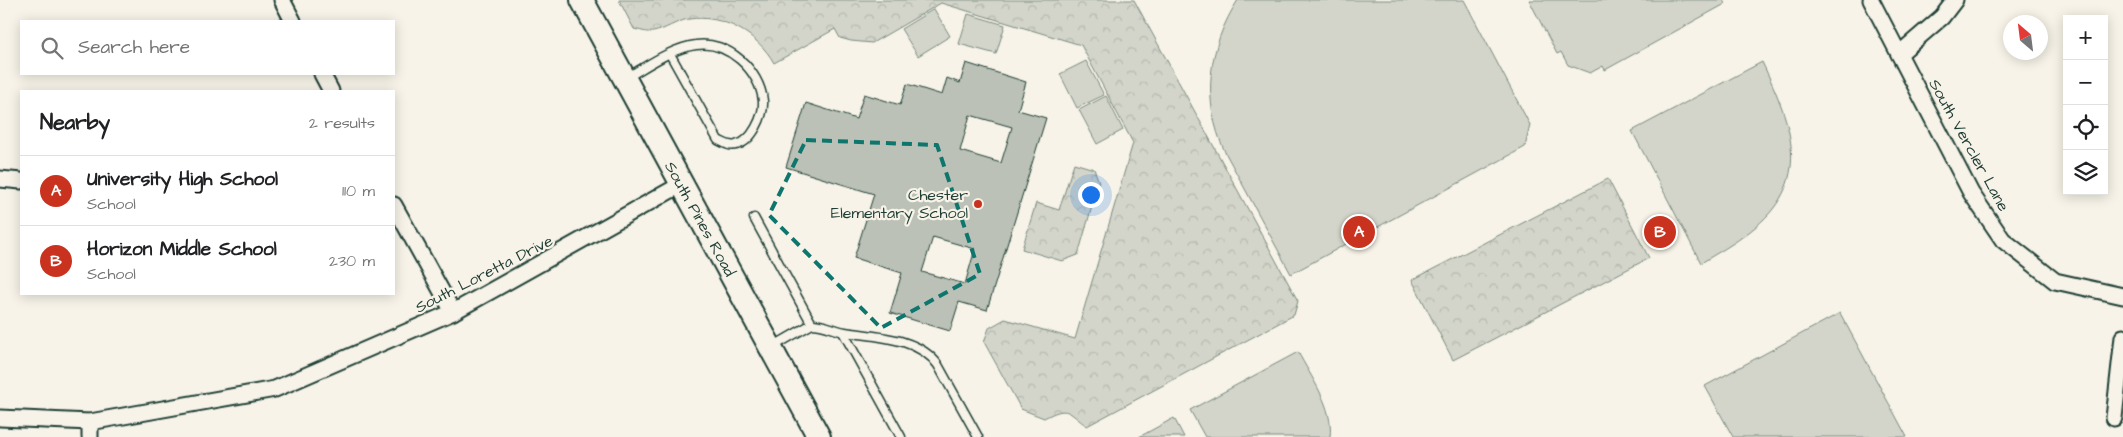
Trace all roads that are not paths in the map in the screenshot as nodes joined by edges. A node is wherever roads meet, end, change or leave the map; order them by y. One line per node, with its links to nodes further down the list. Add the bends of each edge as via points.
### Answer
1 (282, 0): 5 (street)
2 (582, 0): 9 (street, South Pines Road)
3 (1871, 0): 7 (street, South Vercler Lane)
4 (1956, 0): 7 (street, via 1942,17)
5 (292, 20)
6 (670, 54): 6 (lane, via 707,44 723,48 747,67 763,102 752,133 737,145 718,140); 9 (lane)
7 (1899, 54): 16 (street, South Vercler Lane, via 1972,193 2003,240 2055,281)
8 (323, 75): 10 (street)
9 (625, 79): 13 (street, South Pines Road)
10 (330, 90)
11 (0, 179): 12 (street)
12 (20, 181)
13 (682, 184): 17 (street, South Loretta Drive); 21 (street, South Pines Road)
14 (395, 207): 17 (street)
15 (754, 218): 18 (lane)
16 (2123, 296)
17 (453, 312): 24 (street, South Loretta Drive, via 275,388)
18 (812, 324): 19 (lane); 21 (lane)
19 (843, 332): 27 (lane); 28 (lane, via 897,341 927,353 938,365)
20 (2123, 337): 23 (street)
21 (771, 348): 26 (street, South Pines Road)
22 (0, 418): 24 (street, South Loretta Drive)
23 (2114, 418)
24 (90, 422): 25 (street)
25 (90, 437)
26 (819, 437)
27 (901, 437)
28 (978, 437)

